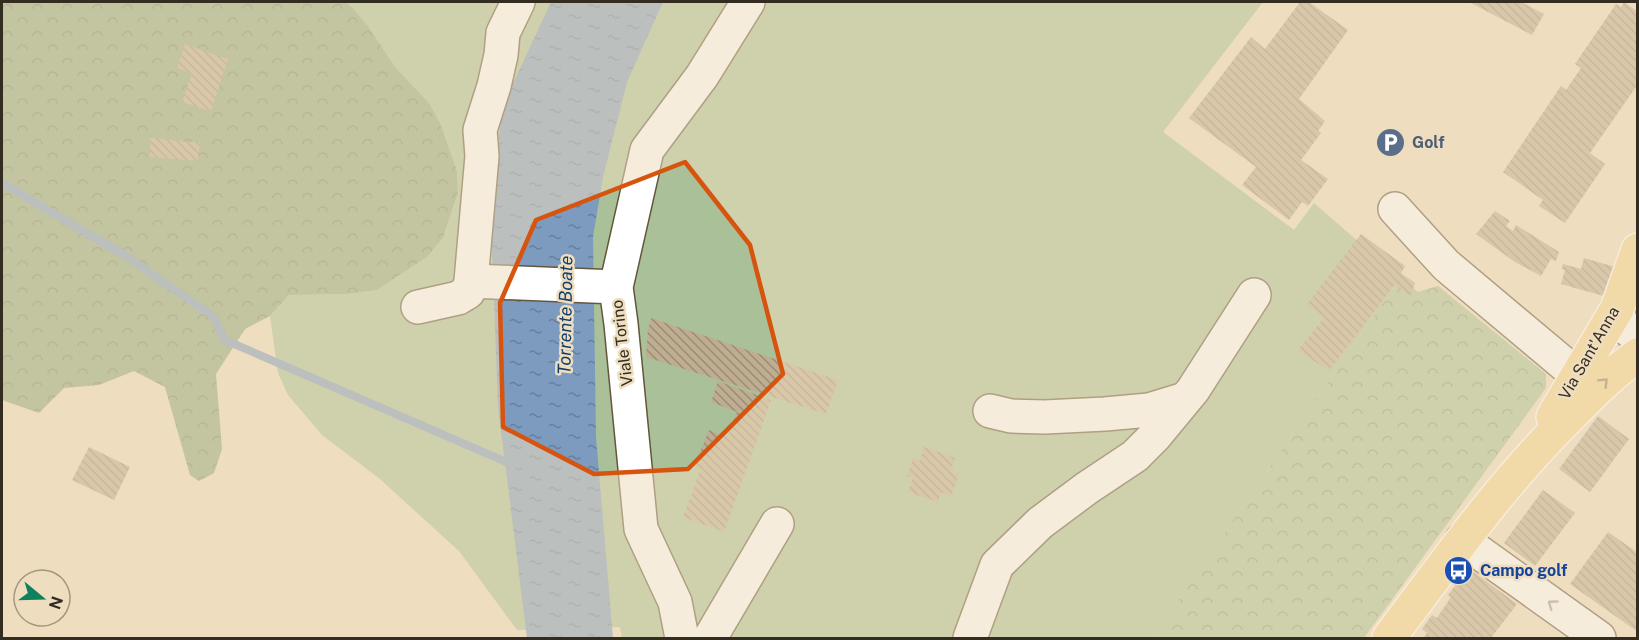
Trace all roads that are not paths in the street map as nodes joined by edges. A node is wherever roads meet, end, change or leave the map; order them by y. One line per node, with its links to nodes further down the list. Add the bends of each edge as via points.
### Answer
1 (518, 2): 5 (street, via 503,33 497,75 480,130)
2 (748, 2): 6 (street, Viale Torino, via 702,76 647,150)
3 (1395, 209): 12 (street, via 1446,265)
4 (1638, 250): 9 (main road, Via Sant'Anna)
5 (479, 281): 6 (street); 8 (street, via 458,298)
6 (606, 287): 18 (street, Viale Torino, via 621,324 641,529 675,602)
7 (1254, 295): 13 (street)
8 (418, 307)
9 (1617, 309): 10 (street, via 1621,323); 12 (main road, Via Sant'Anna)
10 (1638, 338)
11 (1638, 355): 15 (main road, one-way to 11, via 1613,372)
12 (1577, 375): 15 (main road, Via Sant'Anna)
13 (1185, 399): 14 (street, via 1149,410 1081,415 1011,416); 20 (street, via 1135,456 1040,523 997,565)
14 (990, 411)
15 (1533, 453): 17 (main road)
16 (777, 524): 19 (street)
17 (1462, 540): 21 (main road); 22 (street, one-way to 17)
18 (682, 639)
19 (710, 639)
20 (970, 639)
21 (1389, 639)
22 (1599, 639)

